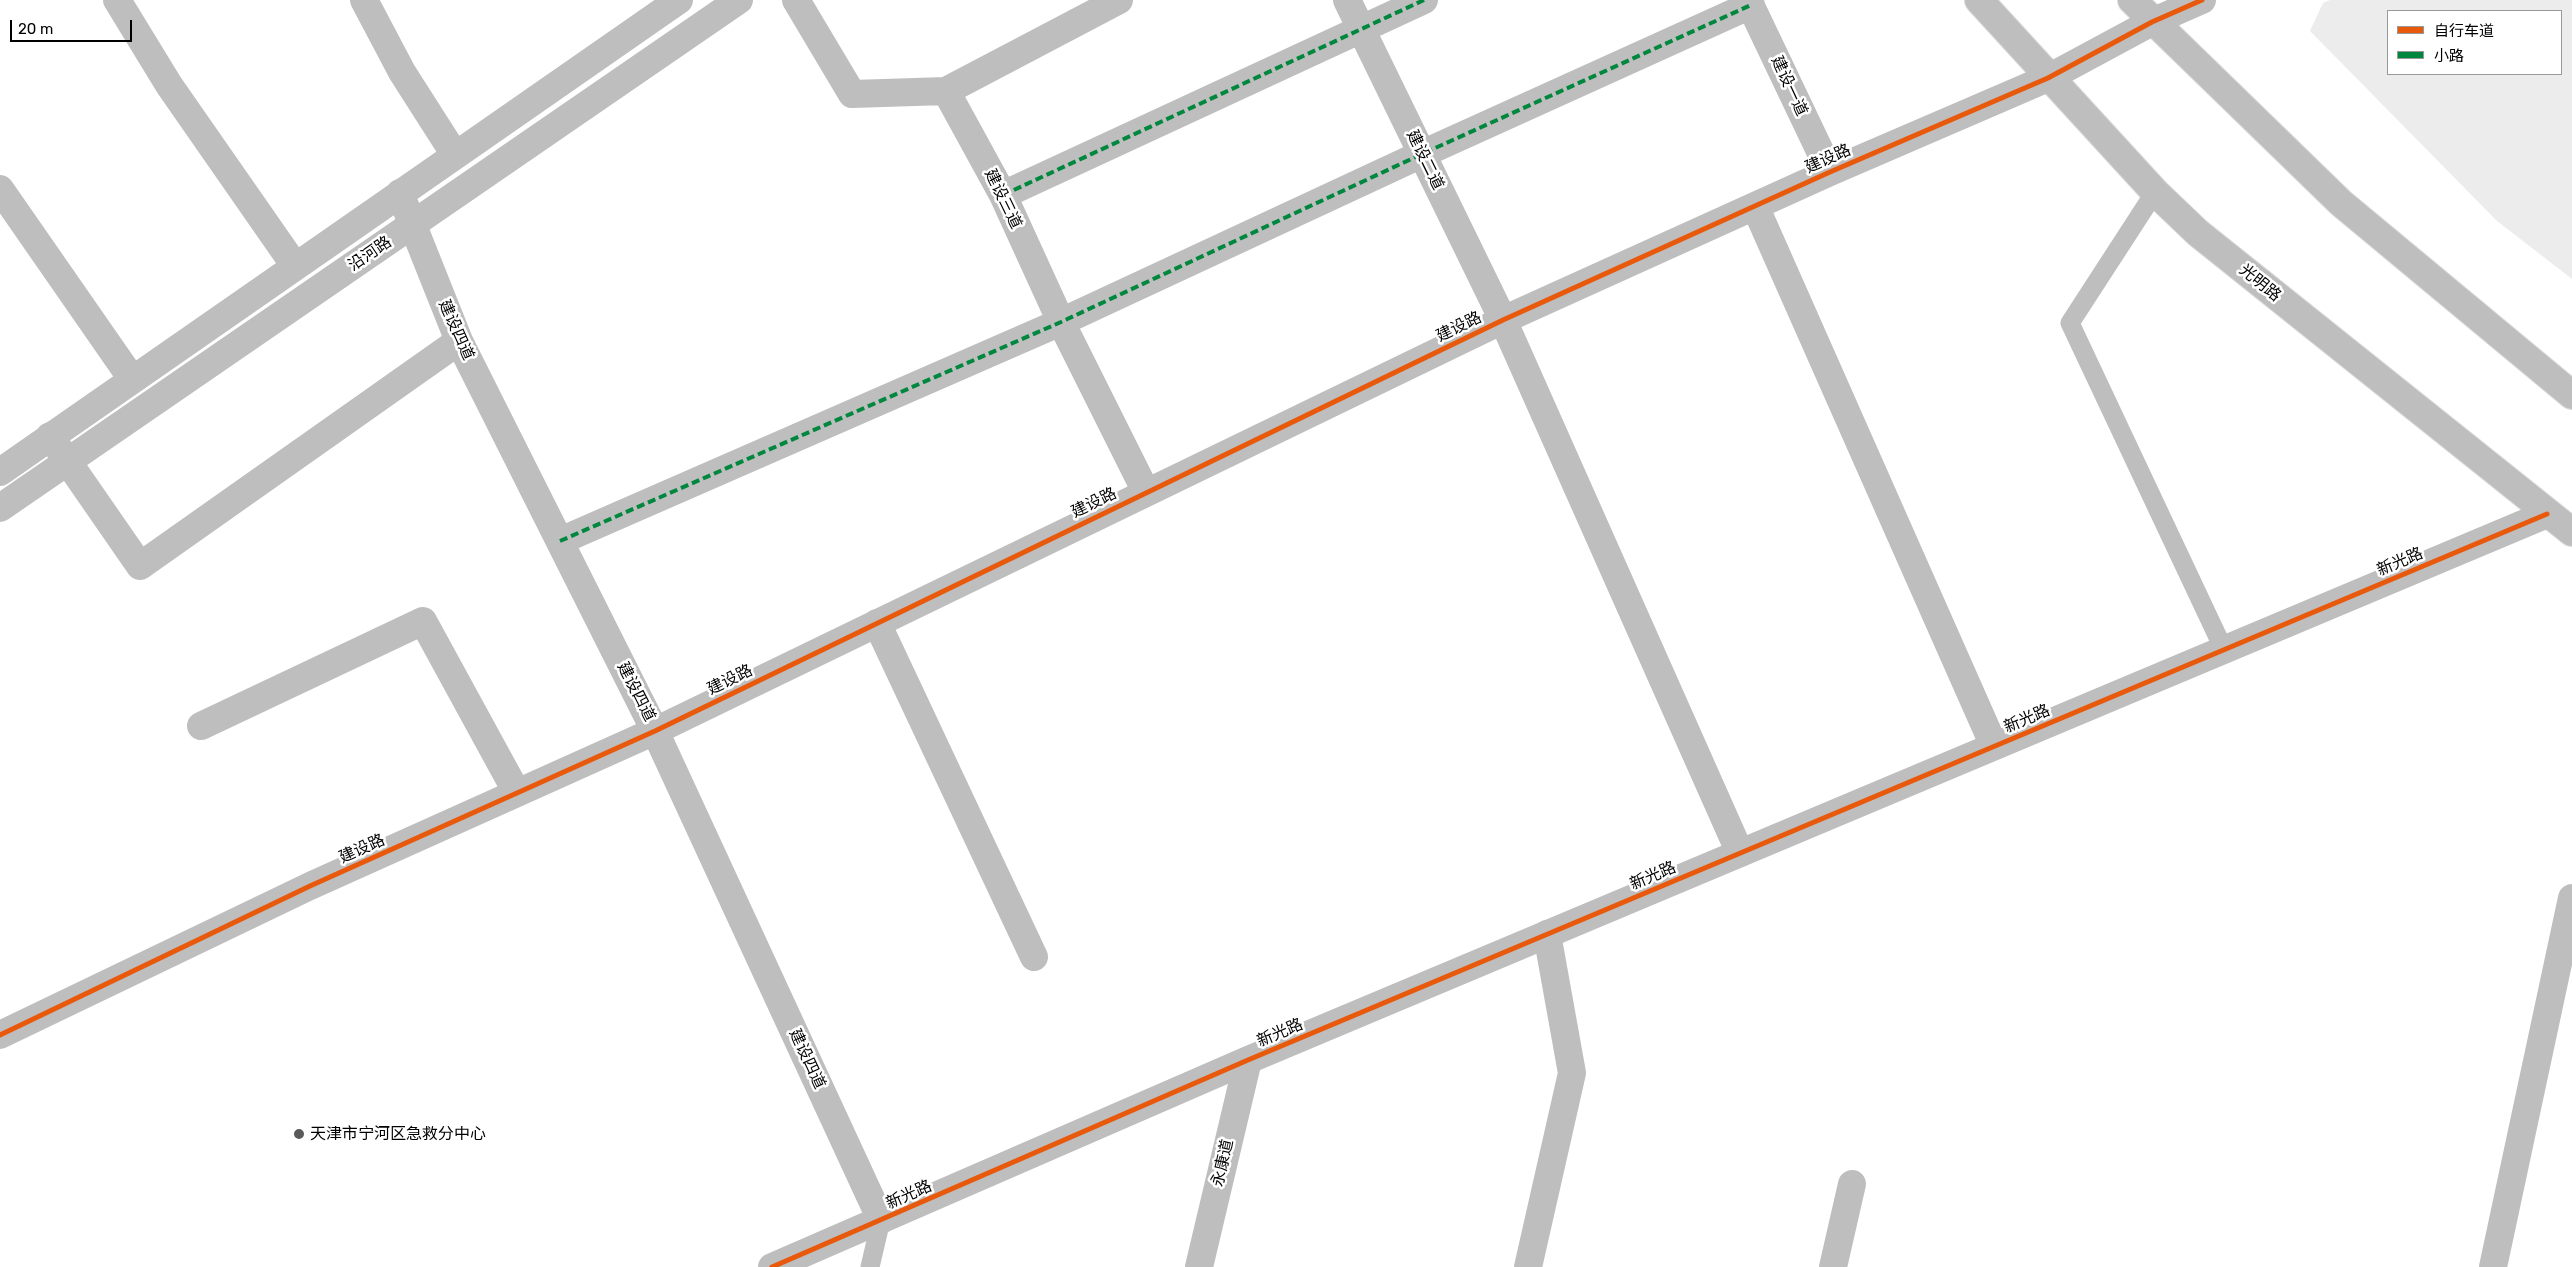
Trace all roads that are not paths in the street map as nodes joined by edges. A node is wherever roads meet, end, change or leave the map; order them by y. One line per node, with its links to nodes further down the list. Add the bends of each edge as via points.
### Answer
1 (117, 0): 27 (street, via 169,85)
2 (364, 0): 19 (street, via 402,72)
3 (738, 0): 15 (street, 沿河路)
4 (796, 0): 17 (street, via 852,94)
5 (1119, 0): 17 (street)
6 (1347, 0): 14 (street, 建设二道)
7 (1424, 0): 14 (street)
8 (1979, 0): 16 (street, 光明路)
9 (2132, 0): 13 (street)
10 (2202, 0): 13 (street, 建设路)
11 (1750, 3): 18 (street); 20 (street, 建设一道)
12 (667, 4): 15 (lane); 19 (street, 沿河路)
13 (2152, 22): 16 (street, 建设路); 32 (street, via 2341,203)
14 (1361, 28): 18 (street, 建设二道); 24 (street)
15 (679, 43): 26 (street, 沿河路)
16 (2048, 78): 20 (street, 建设路); 22 (street, 光明路)
17 (946, 92): 24 (street, 建设三道)
18 (1422, 154): 28 (street, 建设二道); 29 (street)
19 (455, 155): 23 (street, 沿河路)
20 (1830, 172): 25 (street, 建设路)
21 (0, 189): 31 (street)
22 (2155, 192): 38 (street, 光明路, via 2198,233); 42 (lane, via 2070,323)
23 (400, 193): 26 (street, 建设四道); 27 (street, 沿河路)
24 (1003, 195): 29 (street, 建设三道)
25 (1755, 206): 28 (street, 建设路); 45 (street)
26 (412, 225): 30 (street, 建设四道); 34 (street, 沿河路)
27 (295, 266): 31 (street, 沿河路)
28 (1503, 320): 36 (street, 建设路); 47 (street, 建设二道)
29 (1061, 322): 36 (street, 建设三道); 40 (street)
30 (459, 341): 34 (street, via 140,566); 40 (street, 建设四道)
31 (132, 379): 33 (street, 沿河路)
32 (2572, 396)
33 (50, 436): 34 (street); 35 (street, 沿河路)
34 (68, 461): 37 (street, 沿河路)
35 (0, 472)
36 (1146, 492): 41 (street, 建设路)
37 (0, 508)
38 (2547, 514): 39 (street, 光明路); 42 (street, 新光路)
39 (2572, 532)
40 (560, 541): 44 (street, 建设四道)
41 (877, 622): 44 (street, 建设路); 50 (street)
42 (2224, 650): 45 (street, 新光路)
43 (201, 726): 46 (street, via 424,620)
44 (655, 730): 46 (street, 建设路); 54 (street, 建设四道)
45 (1994, 746): 47 (street, 新光路)
46 (517, 793): 51 (street, 建设路, via 310,886)
47 (1740, 854): 49 (street, 新光路)
48 (2572, 898): 60 (street)
49 (1547, 934): 52 (street, 新光路); 58 (street, via 1572,1074)
50 (1034, 957)
51 (0, 1035)
52 (1248, 1060): 54 (street, 新光路); 57 (street, 永康道)
53 (1852, 1184): 59 (street)
54 (881, 1220): 55 (street, 新光路); 56 (lane)
55 (772, 1267)
56 (870, 1267)
57 (1199, 1267)
58 (1528, 1267)
59 (1833, 1267)
60 (2493, 1267)

